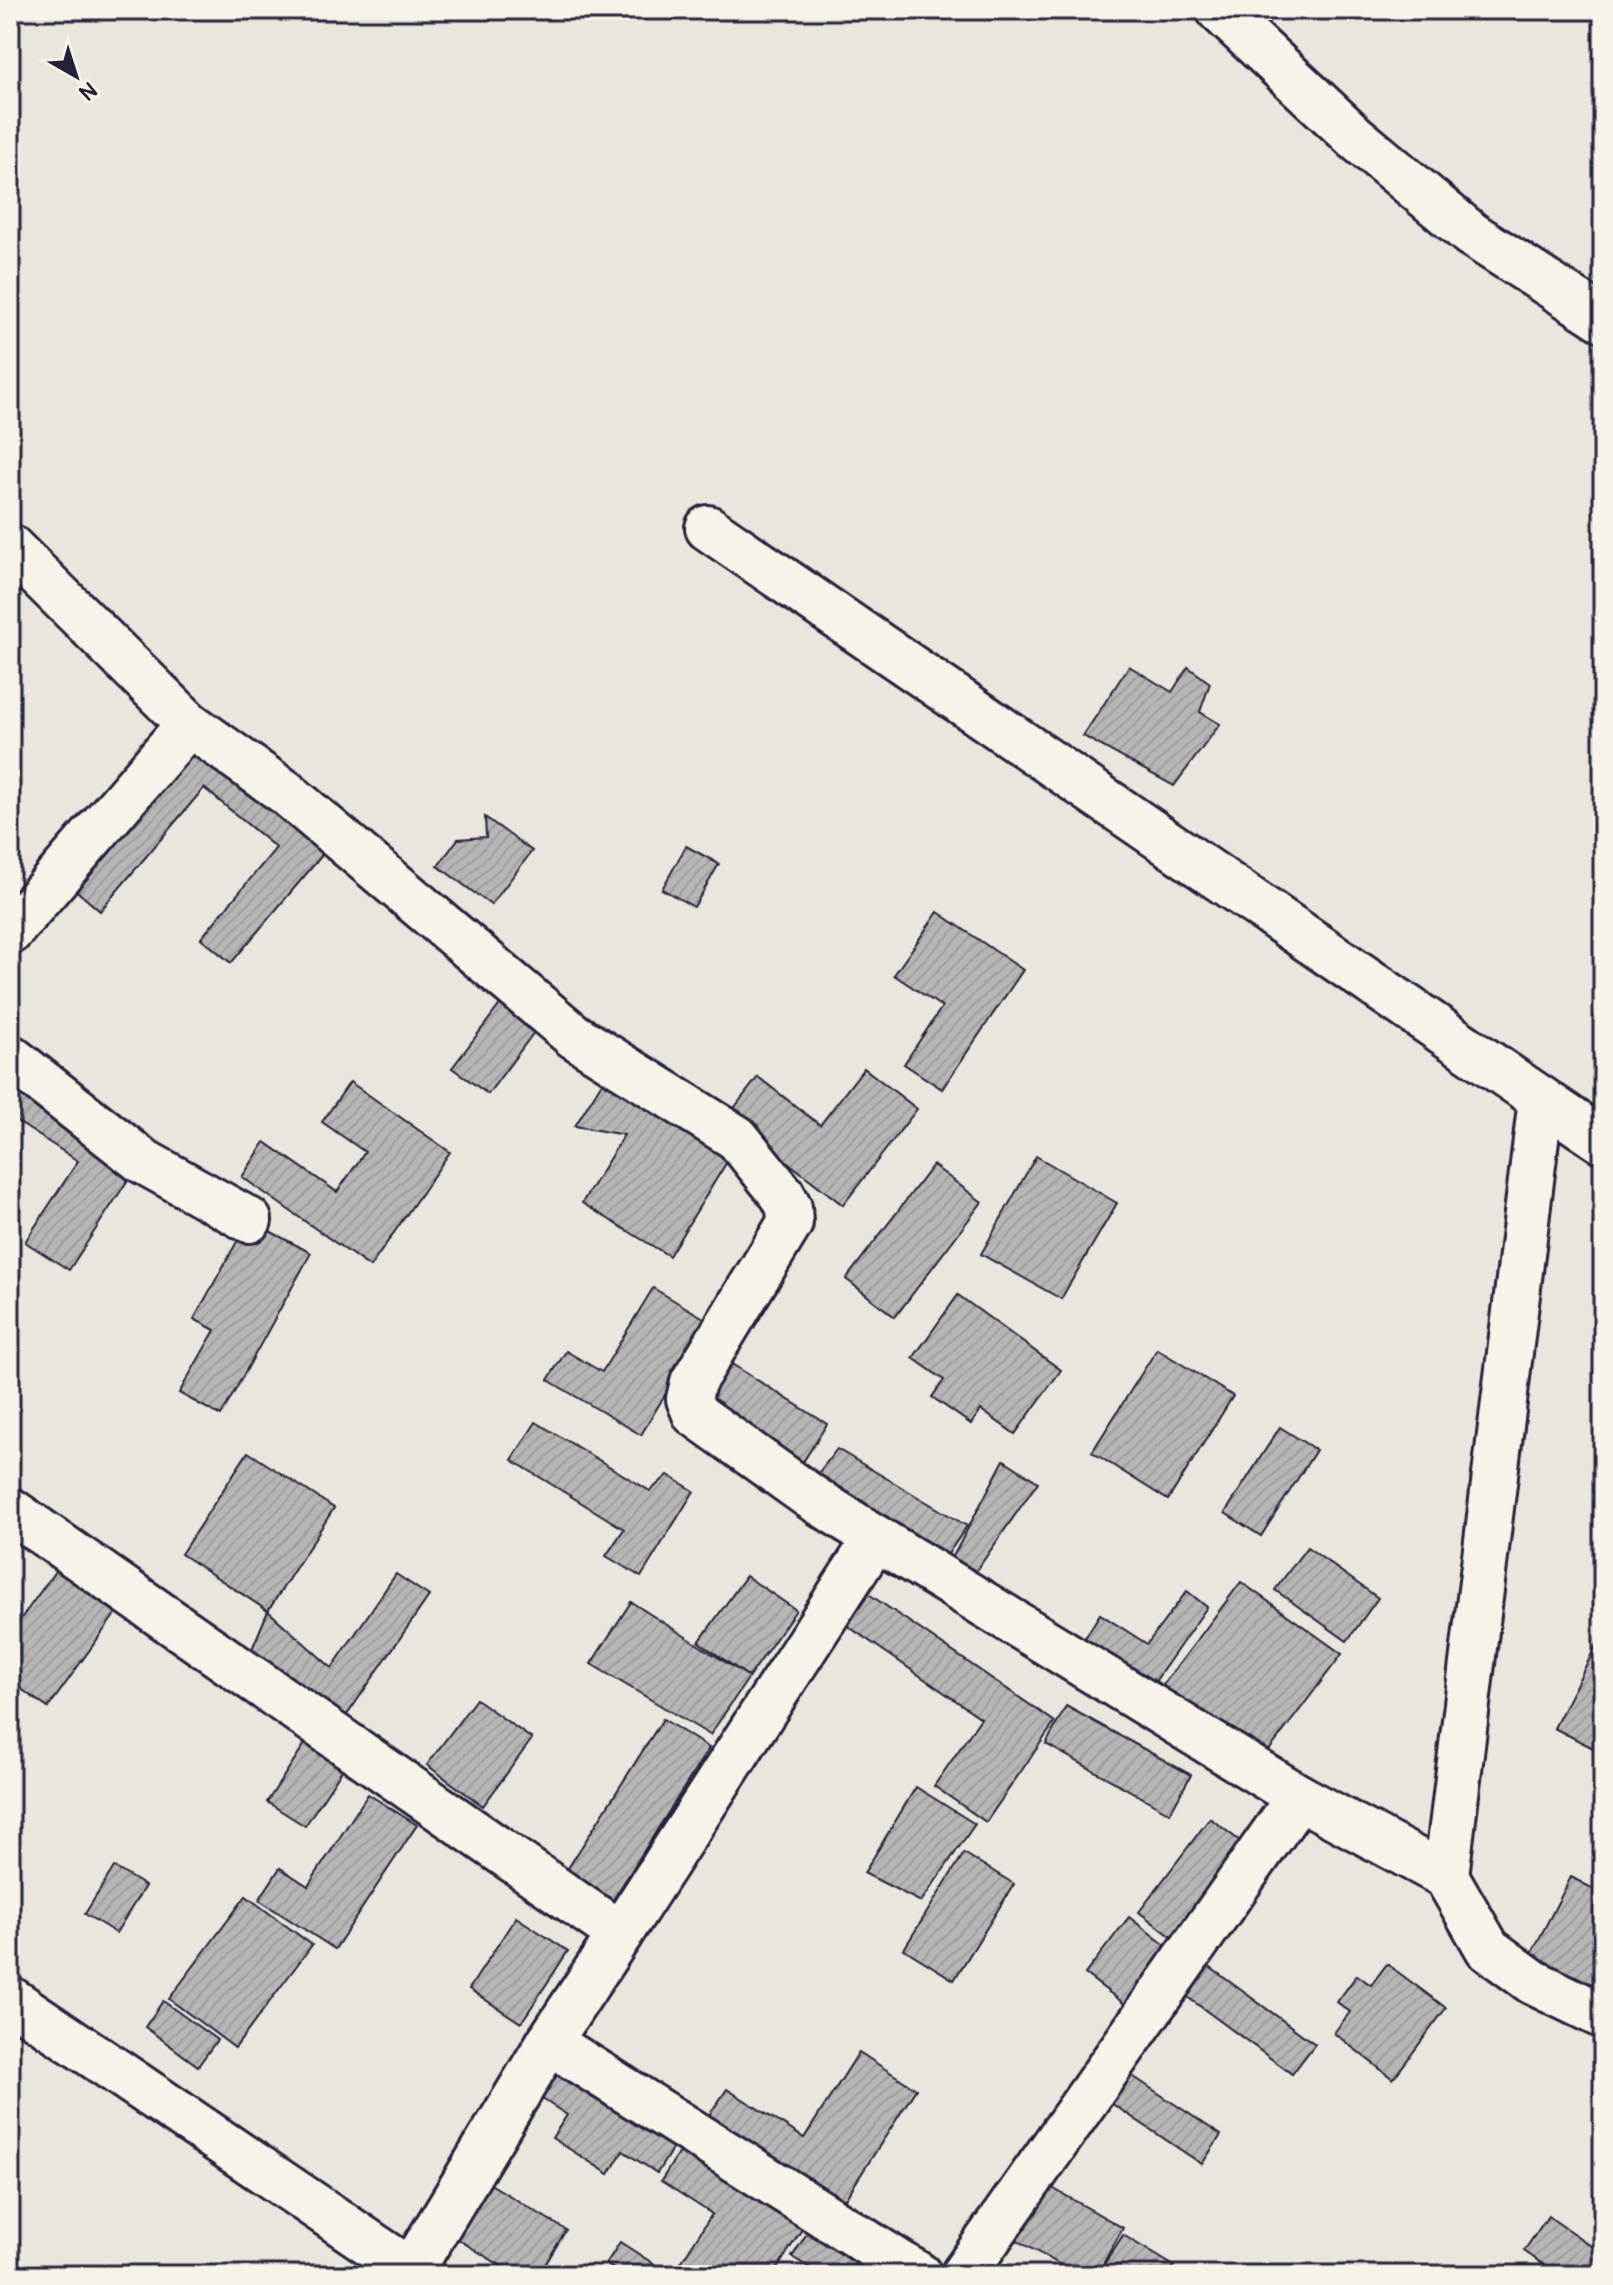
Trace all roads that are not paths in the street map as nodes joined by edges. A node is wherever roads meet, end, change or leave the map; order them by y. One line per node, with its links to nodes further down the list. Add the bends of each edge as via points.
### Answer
1 (1219, 10): 2 (street, via 1356,138 1471,234)
2 (1603, 319)
3 (708, 528): 8 (street)
4 (10, 547): 5 (street)
5 (189, 724): 6 (street); 12 (street, via 285,792 574,1036 737,1138 782,1194 790,1223 693,1382 689,1399 695,1414)
6 (10, 932)
7 (10, 1057): 10 (street, via 141,1160)
8 (1541, 1099): 9 (street); 14 (street)
9 (1603, 1141)
10 (249, 1220)
11 (10, 1510): 15 (street)
12 (876, 1538): 13 (street); 15 (street)
13 (1299, 1797): 14 (street); 21 (street)
14 (1446, 1876): 17 (street, via 1488,1949 1533,1982)
15 (620, 1934): 18 (street)
16 (10, 1999): 19 (street)
17 (1603, 2016)
18 (549, 2042): 19 (street); 20 (street)
19 (411, 2273)
20 (919, 2275)
21 (963, 2275)

